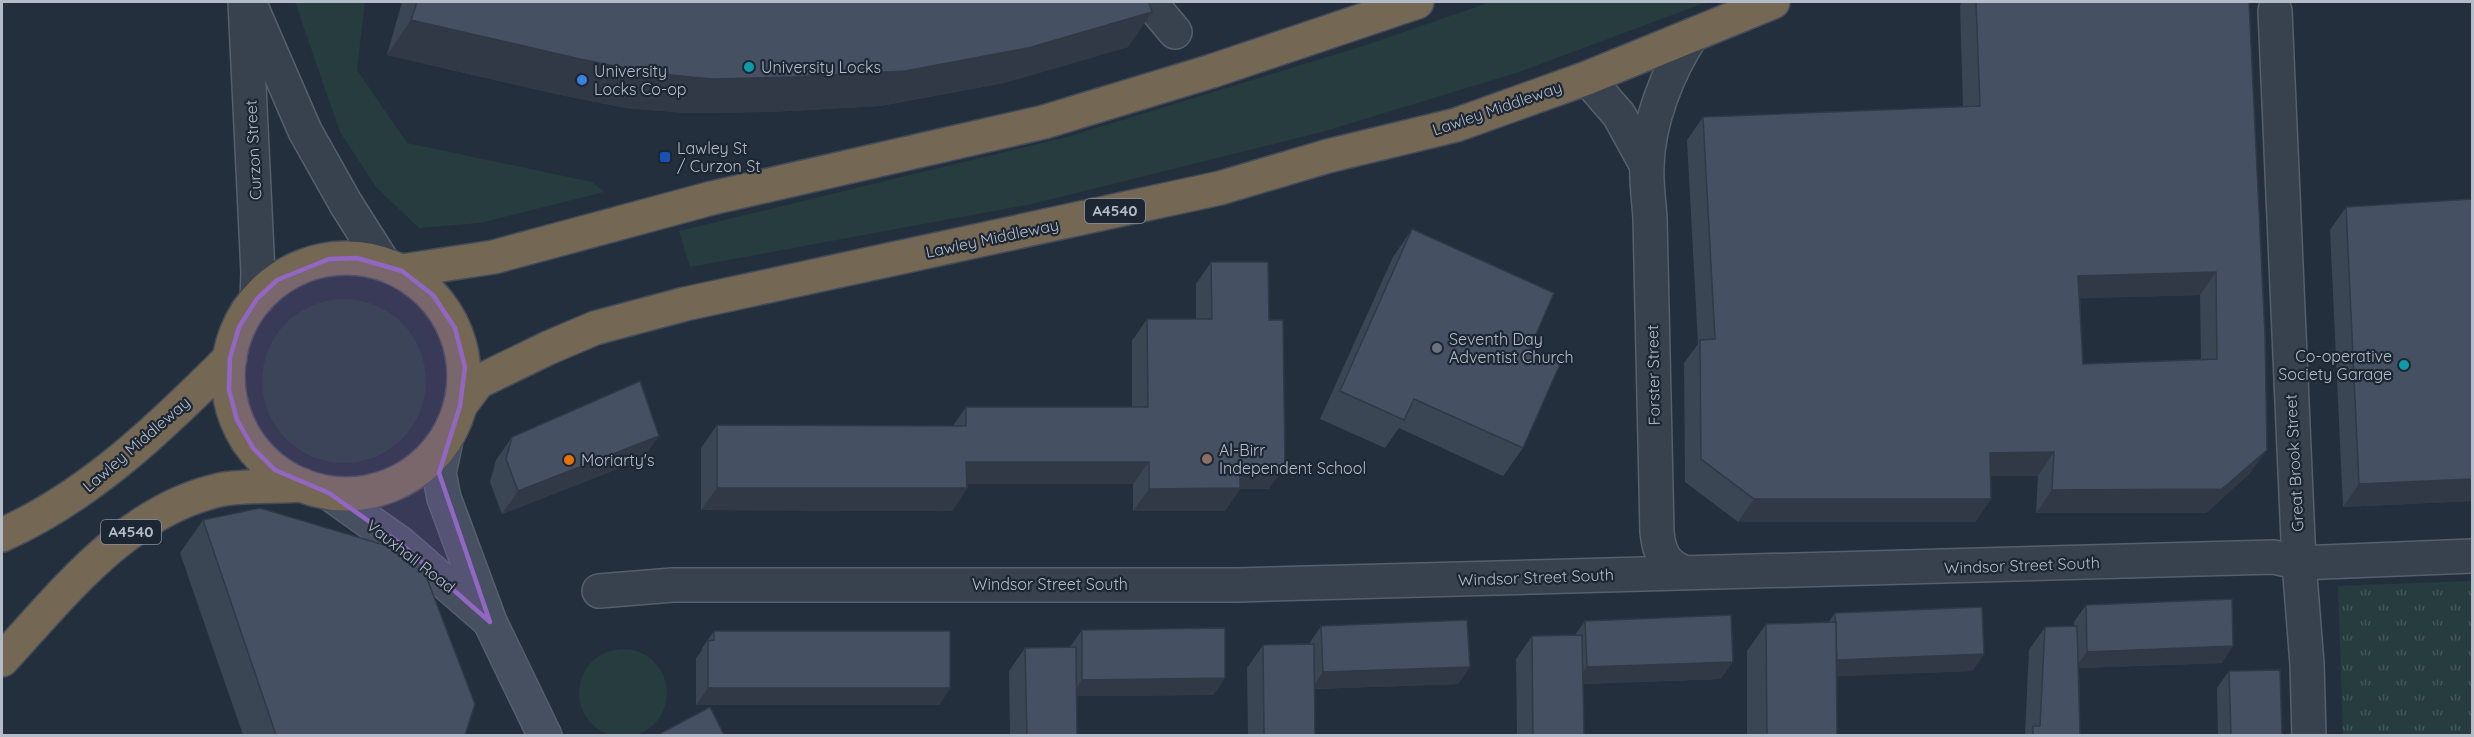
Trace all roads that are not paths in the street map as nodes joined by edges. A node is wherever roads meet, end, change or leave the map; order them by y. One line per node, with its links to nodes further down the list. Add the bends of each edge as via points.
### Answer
1 (247, 2): 10 (street, Curzon Street, via 305,131 346,204); 11 (street, Curzon Street)
2 (1150, 2): 6 (street)
3 (1417, 2): 10 (highway, A4540, via 1044,122 712,198 494,257)
4 (1773, 2): 7 (highway, Lawley Middleway / A4540)
5 (2275, 11): 18 (street, Great Brook Street)
6 (1175, 32)
7 (1692, 35): 8 (highway, Lawley Middleway / A4540); 9 (street, Forster Street, via 1662,92)
8 (1587, 78): 9 (street, Forster Street, via 1619,115); 13 (highway, Lawley Middleway / A4540, via 1456,125 1328,156 1220,188 685,304 595,328 478,382)
9 (1647, 166): 19 (street, Forster Street, via 1658,541 1659,550 1671,567)
10 (393, 267): 11 (highway, A4540, via 357,258 328,259 302,266 277,280); 13 (highway, A4540, via 434,295 455,328 465,367)
11 (257, 299): 12 (highway, A4540, via 239,327)
12 (230, 358): 15 (highway, A4540, via 229,390 237,420 253,448 275,470); 16 (highway, Lawley Middleway, via 132,451 85,487)
13 (460, 406): 14 (highway, A4540)
14 (446, 440): 15 (highway, A4540, via 415,472 395,484 351,494); 21 (main road, Vauxhall Road, via 439,473 444,498)
15 (315, 489): 21 (main road, Vauxhall Road, via 401,544); 22 (highway, A4540, via 222,489 147,521 110,547)
16 (2, 536)
17 (2472, 556): 18 (street, Windsor Street South)
18 (2299, 563): 19 (street, Windsor Street South, via 2274,558); 24 (street, Great Brook Street)
19 (1683, 572): 20 (street, Windsor Street South, via 1237,585 662,585)
20 (599, 591)
21 (490, 622): 23 (main road, Vauxhall Road)
22 (2, 660)
23 (545, 735)
24 (2310, 735)

